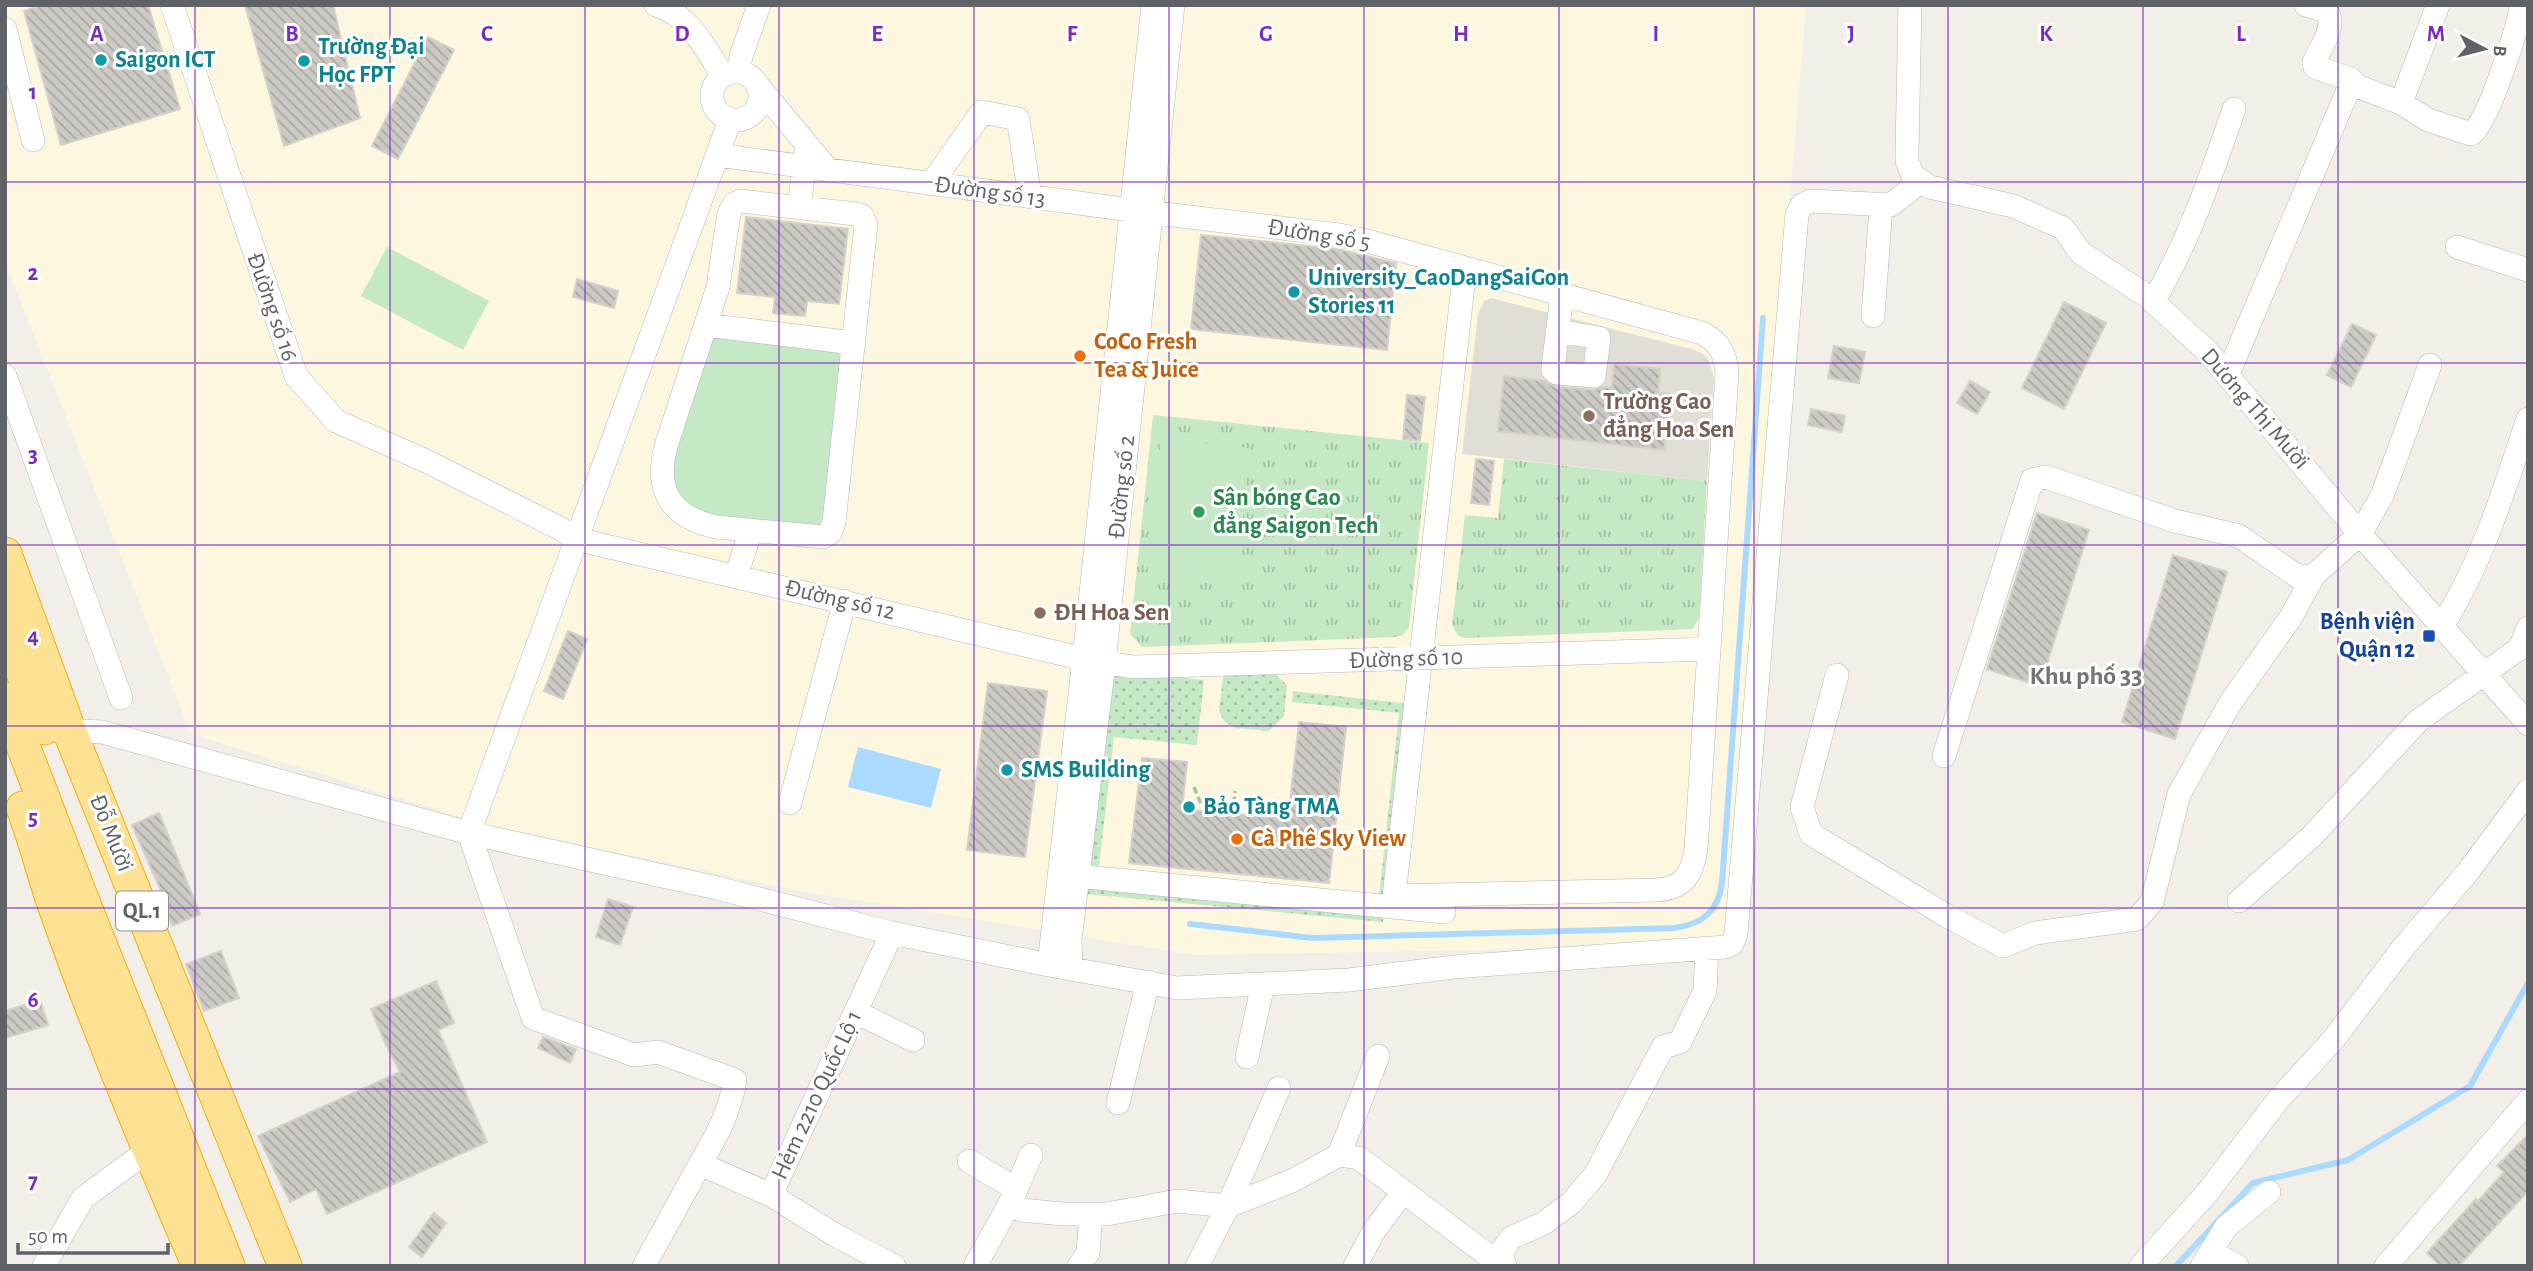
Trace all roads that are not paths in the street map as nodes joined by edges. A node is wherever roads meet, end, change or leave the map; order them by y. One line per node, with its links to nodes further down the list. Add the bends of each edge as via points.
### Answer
1 (172, 5): 42 (street, Đường số 16, via 296,376 336,421 426,461)
2 (656, 5): 11 (street, via 676,13)
3 (759, 5): 11 (street)
4 (1153, 5): 26 (street, Đường số 2)
5 (1173, 5): 26 (street, Đường số 2)
6 (1910, 5): 21 (street, via 1907,161)
7 (2306, 5): 12 (street, via 2326,11 2331,20 2315,67)
8 (2438, 5): 13 (street)
9 (2522, 5): 13 (street, via 2478,130 2471,134 2428,120)
10 (5, 30): 16 (street)
11 (738, 76): 15 (street, via 716,84 712,98 717,112); 15 (street, via 760,95 756,109 745,119); 17 (street)
12 (2357, 86): 13 (street); 37 (street, via 2348,90)
13 (2401, 103)
14 (2234, 109): 31 (street, via 2201,206)
15 (730, 120): 18 (street)
16 (33, 140)
17 (807, 144): 19 (street); 20 (street)
18 (717, 155): 19 (street, Đường số 13); 42 (street)
19 (804, 167): 20 (street, Đường số 13); 25 (street)
20 (829, 171): 22 (street, Đường số 13)
21 (1920, 182): 24 (street, via 1899,201); 31 (street, Dương Thị Mười, via 2013,206 2063,228 2081,253)
22 (932, 184): 23 (street, Đường số 13); 23 (street, via 982,112 1018,119)
23 (1030, 197): 26 (street, Đường số 13)
24 (1881, 206): 32 (street); 71 (street, via 1810,201 1797,214 1736,934 1729,946)
25 (799, 208): 33 (street, via 734,204); 35 (street, via 859,215 865,221)
26 (1140, 211): 28 (street, Đường số 5, via 1339,235); 52 (street, Đường số 2)
27 (2457, 247): 29 (street)
28 (1465, 268): 30 (street, Đường số 5); 51 (street)
29 (2528, 270)
30 (1562, 294): 34 (street); 50 (street, Đường số 5, via 1702,333 1722,351 1727,374)
31 (2153, 302): 37 (street, Dương Thị Mười)
32 (1873, 316)
33 (706, 325): 35 (street); 40 (street, via 663,455 663,486 673,505 694,521)
34 (1557, 331)
35 (854, 343): 40 (street, via 832,530 818,537)
36 (2430, 365): 41 (street, via 2382,496)
37 (2228, 373): 41 (street, Dương Thị Mười)
38 (5, 376): 55 (street)
39 (2528, 419): 48 (street, via 2489,532 2463,594)
40 (751, 530): 45 (street)
41 (2360, 534): 44 (street); 48 (street, Dương Thị Mười)
42 (576, 539): 45 (street, Đường số 12); 64 (street)
43 (5, 554): 58 (highway, Đỗ Mười / QL.1)
44 (2314, 575): 54 (street, via 2291,617 2231,702 2179,794 2152,902 2137,919 2035,933 2003,946 1811,834 1802,807); 59 (street, via 2300,578 2239,536 2175,521 2046,477 2032,480)
45 (736, 576): 46 (street, Đường số 12)
46 (845, 601): 52 (street, Đường số 12); 62 (street)
47 (5, 625): 58 (highway, Đỗ Mười / QL.1)
48 (2442, 626): 53 (street, Dương Thị Mười)
49 (2528, 628): 53 (street, via 2520,648)
50 (1709, 649): 51 (street, Đường số 10); 51 (street, via 1696,849 1692,869 1680,883 1657,890 1394,897)
51 (1422, 658): 52 (street, Đường số 10, via 1133,667)
52 (1094, 661): 66 (street, Đường số 2)
53 (2483, 673): 57 (street, Dương Thị Mười); 68 (street, via 2418,721 2312,836)
54 (1837, 675)
55 (121, 698)
56 (5, 699): 67 (highway, Đỗ Mười / QL.1)
57 (2528, 724)
58 (57, 730): 64 (street, via 102,732); 97 (highway, Đỗ Mười / QL.1); 98 (highway, Đỗ Mười / QL.1)
59 (1944, 755)
60 (5, 763): 65 (highway)
61 (2528, 791): 106 (street, via 2333,1040)
62 (790, 803)
63 (5, 804): 65 (highway)
64 (469, 834): 70 (street, via 717,888); 86 (street, via 533,1018 634,1055 659,1052 735,1080 732,1103)
65 (34, 837): 67 (highway); 82 (highway, via 53,902)
66 (1069, 875): 69 (street); 72 (street, Đường số 2)
67 (78, 889): 96 (highway, Đỗ Mười / QL.1)
68 (2238, 901)
69 (1444, 912)
70 (892, 933): 72 (street); 75 (street, Hẻm 2210 Quốc Lộ 1)
71 (1707, 949): 74 (street); 105 (street, via 1705,991 1680,1042 1663,1047 1595,1175 1571,1203 1544,1223 1511,1238 1501,1253)
72 (1060, 967): 73 (street)
73 (1148, 982): 74 (street, via 1177,988); 81 (street)
74 (1263, 984): 78 (street)
75 (856, 1012): 76 (street); 89 (street, Hẻm 2210 Quốc Lộ 1)
76 (913, 1041)
77 (1378, 1056): 84 (street)
78 (1247, 1057)
79 (1279, 1088): 91 (street)
80 (2528, 1101): 108 (street)
81 (1118, 1103)
82 (149, 1150): 94 (street, via 83,1198); 95 (highway)
83 (1031, 1155): 90 (street)
84 (1339, 1155): 87 (street, via 1359,1158); 91 (street, via 1306,1175)
85 (969, 1161): 90 (street)
86 (700, 1164): 89 (street, Hẻm 2210 Quốc Lộ 1); 99 (street)
87 (1403, 1192): 104 (street); 105 (street)
88 (2269, 1192): 93 (street, via 2226,1227)
89 (771, 1195): 100 (street, via 835,1236)
90 (1012, 1197): 92 (street, via 1035,1212); 101 (street)
91 (1228, 1206): 92 (street, via 1177,1201); 103 (street)
92 (1091, 1214): 102 (street, via 1088,1253)
93 (2207, 1259): 107 (street)
94 (44, 1266)
95 (199, 1266)
96 (228, 1266)
97 (261, 1266)
98 (285, 1266)
99 (644, 1266)
100 (894, 1266)
101 (975, 1266)
102 (1079, 1266)
103 (1197, 1266)
104 (1355, 1266)
105 (1504, 1266)
106 (2141, 1266)
107 (2237, 1266)
108 (2386, 1266)

